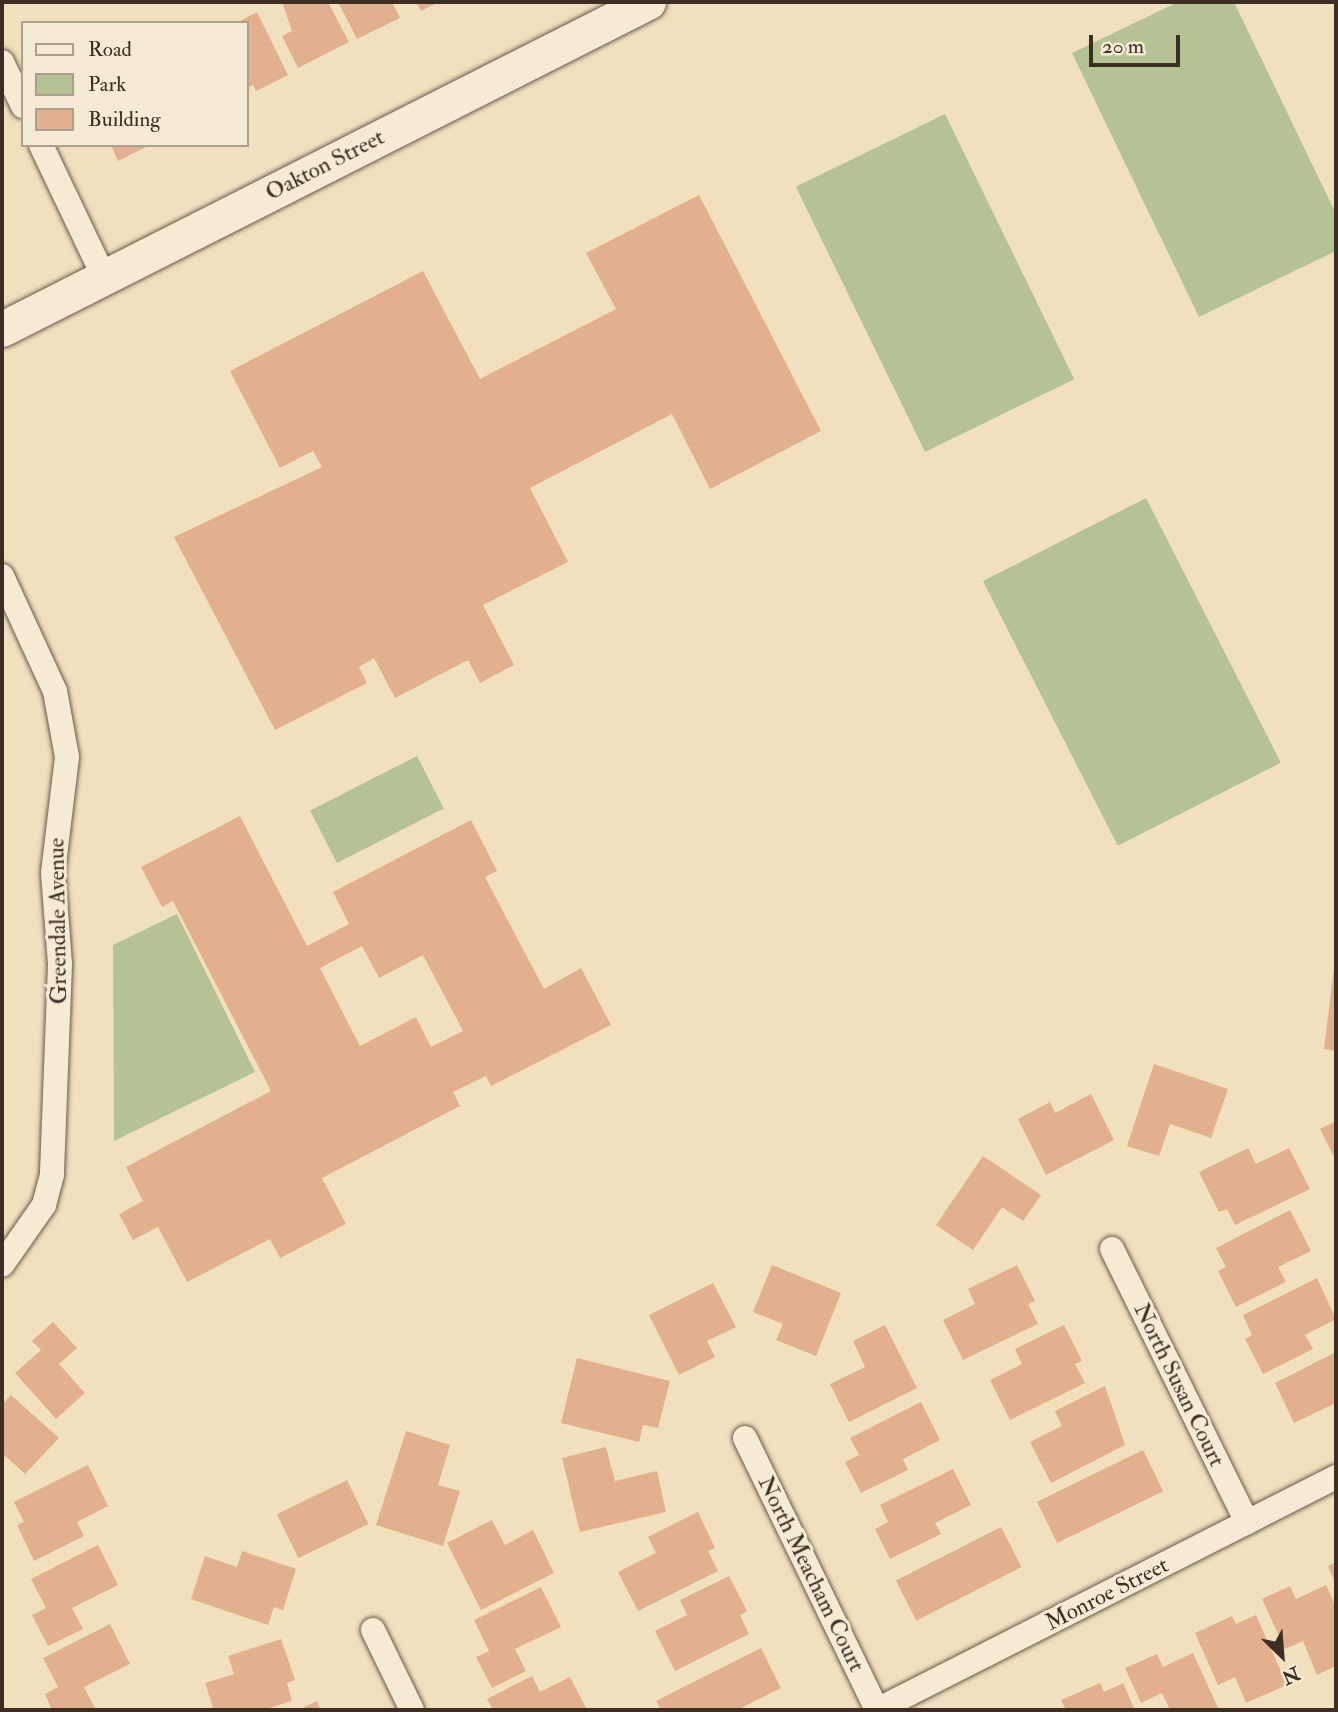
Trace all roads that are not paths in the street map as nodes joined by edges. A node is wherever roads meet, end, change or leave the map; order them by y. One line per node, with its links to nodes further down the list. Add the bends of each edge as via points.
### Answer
1 (648, 2): 5 (main road, Oakton Street)
2 (2, 62): 3 (street)
3 (21, 102)
4 (42, 147): 5 (street)
5 (104, 277): 6 (main road, Oakton Street)
6 (2, 329)
7 (2, 576): 9 (street, Greendale Avenue, via 55,691 66,757 54,861 60,964 52,1175 44,1205)
8 (1112, 1249): 12 (street, North Susan Court)
9 (2, 1265)
10 (746, 1438): 15 (street, North Meacham Court)
11 (1336, 1477): 12 (street, Monroe Street)
12 (1247, 1522): 15 (street, Monroe Street)
13 (373, 1630): 14 (street)
14 (412, 1710)
15 (877, 1710)

